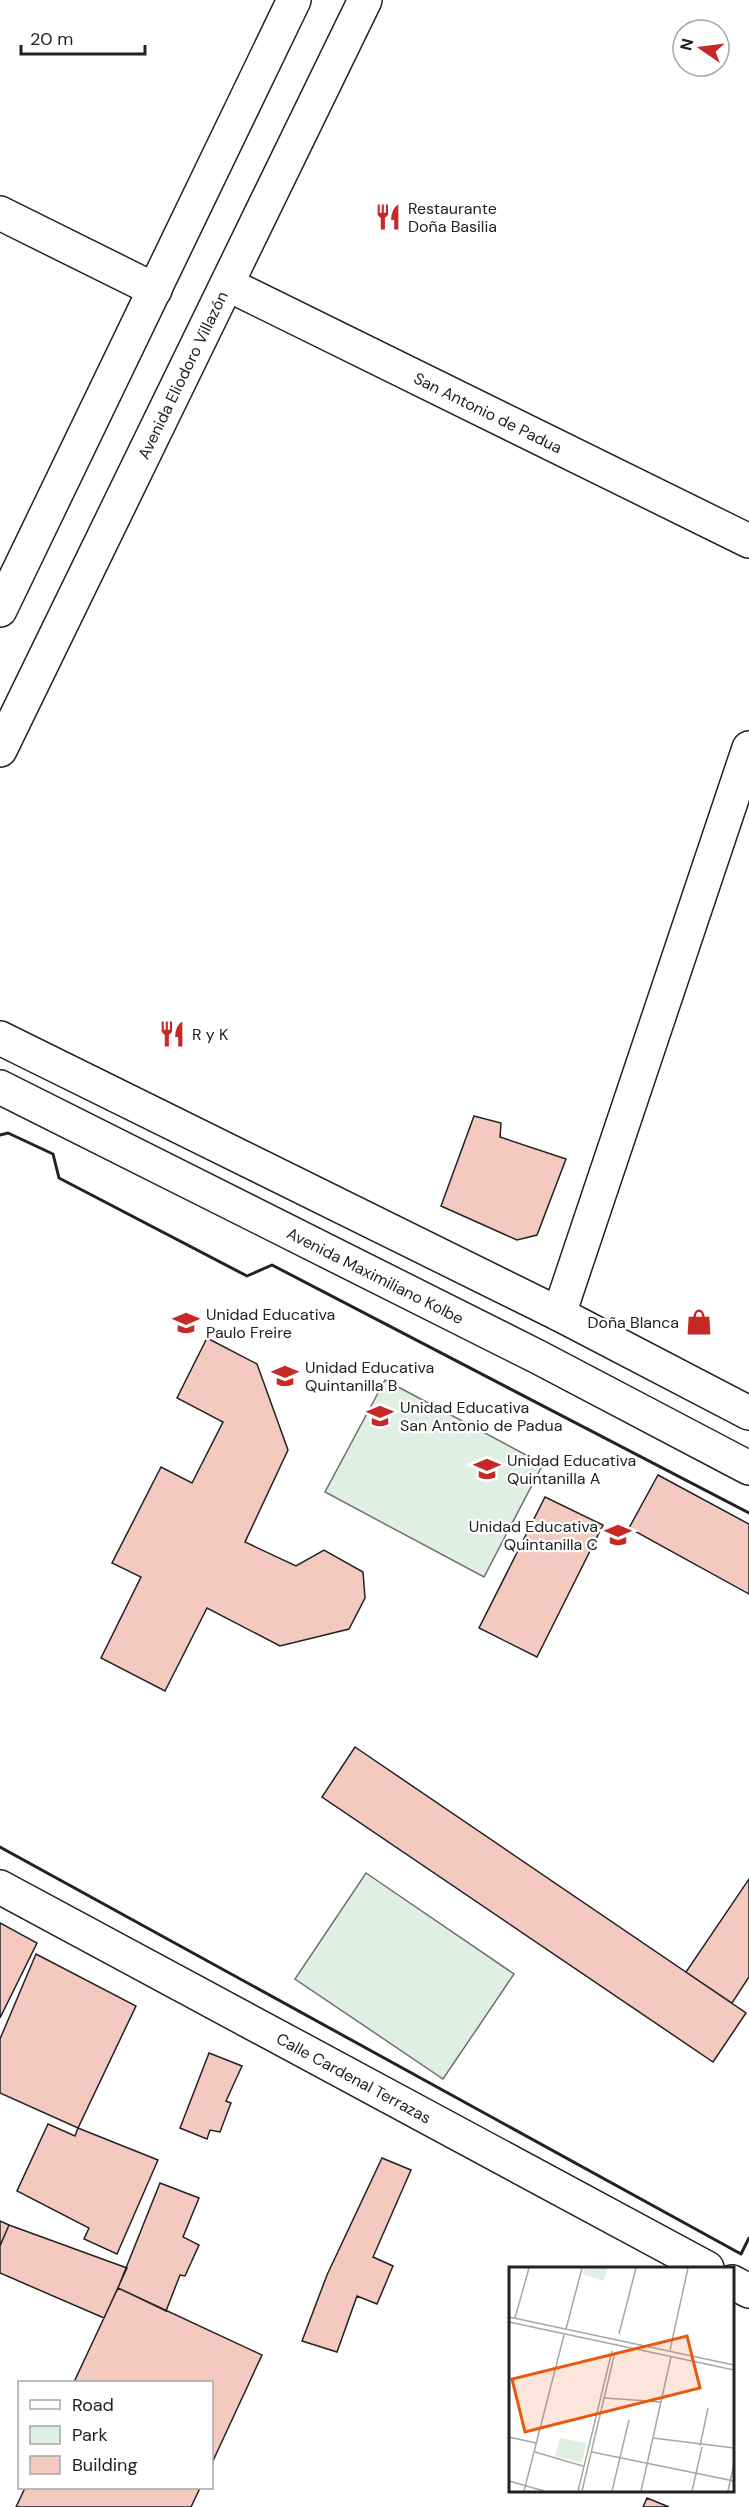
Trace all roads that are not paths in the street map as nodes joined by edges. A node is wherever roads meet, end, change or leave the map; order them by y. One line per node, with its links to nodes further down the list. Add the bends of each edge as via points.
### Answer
1 (294, 0): 5 (main road)
2 (365, 0): 4 (main road, Avenida Eliodoro Villazón)
3 (0, 213): 5 (main road)
4 (227, 284): 6 (main road, San Antonio de Padua); 9 (main road, Avenida Eliodoro Villazón)
5 (155, 290): 7 (main road)
6 (749, 541)
7 (0, 610)
8 (749, 748): 12 (main road)
9 (0, 750)
10 (0, 1038): 12 (main road)
11 (0, 1087): 14 (main road, Avenida Maximiliano Kolbe, via 538,1357)
12 (559, 1314): 13 (main road)
13 (749, 1413)
14 (749, 1468)
15 (0, 1887): 16 (main road, Calle Cardenal Terrazas)
16 (705, 2267)
17 (734, 2283): 18 (main road)
18 (749, 2291)

